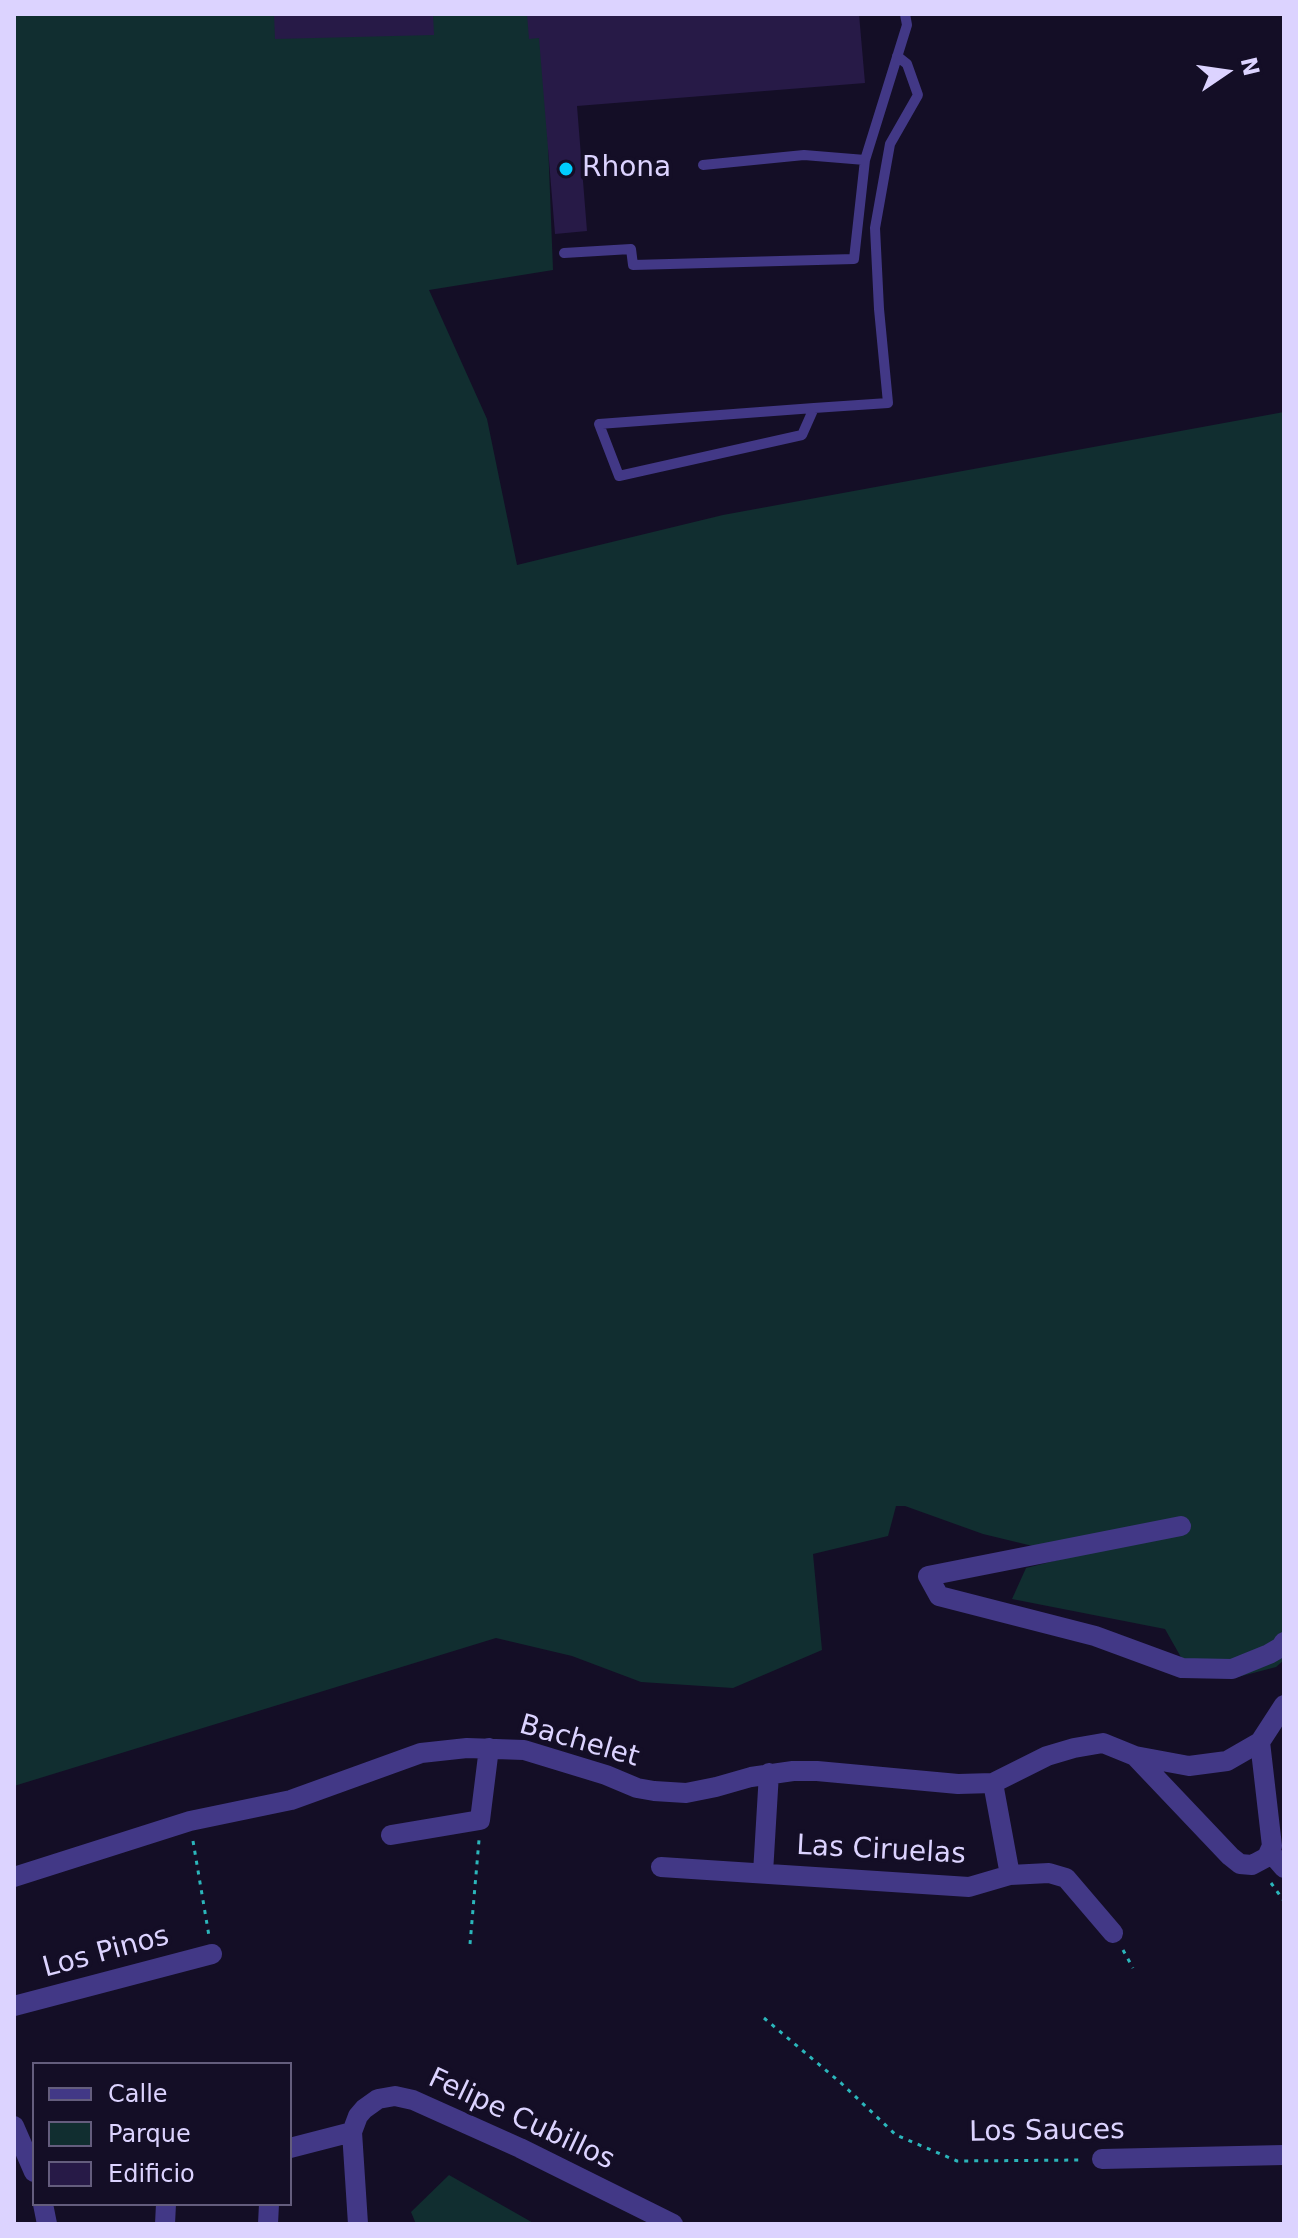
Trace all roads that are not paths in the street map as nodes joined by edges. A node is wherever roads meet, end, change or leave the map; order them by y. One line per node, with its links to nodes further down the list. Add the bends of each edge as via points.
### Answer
1 (905, 14): 2 (lane, via 907,25)
2 (897, 56): 3 (lane); 6 (lane, via 907,64 918,95 890,144 875,228 888,403)
3 (865, 160): 4 (lane, via 804,155); 5 (lane, via 854,259 633,265 631,249)
4 (703, 165)
5 (564, 253)
6 (814, 408): 6 (lane, via 802,435 619,476 599,424)
7 (1181, 1526): 8 (street, via 928,1576 939,1596 1095,1636 1182,1668 1232,1669)
8 (1284, 1642)
9 (1284, 1705): 10 (street)
10 (1260, 1742): 12 (street, Bachelet, via 1227,1761 1189,1766); 16 (street)
11 (489, 1748): 13 (street, Bachelet, via 524,1750 637,1788 670,1793 701,1791); 15 (street, via 480,1820); 21 (street, Bachelet, via 421,1753 291,1800 190,1821)
12 (1135, 1756): 14 (street, Bachelet, via 1103,1743 1074,1748); 16 (street, Bachelet, via 1240,1864 1263,1860)
13 (769, 1773): 14 (street, Bachelet, via 817,1771); 19 (street, Las Ciruelas)
14 (993, 1783): 20 (street)
15 (391, 1835)
16 (1275, 1843): 18 (street)
17 (661, 1867): 19 (street, Las Ciruelas)
18 (1284, 1868)
19 (763, 1873): 20 (street, Las Ciruelas, via 969,1887)
20 (1010, 1875): 22 (street, Las Ciruelas, via 1049,1873 1066,1878)
21 (14, 1877)
22 (1113, 1933)
23 (212, 1954): 24 (street, Los Pinos)
24 (14, 2006)
25 (14, 2124): 30 (street)
26 (352, 2132): 27 (street); 31 (street); 32 (street, Felipe Cubillos, via 370,2103 404,2097)
27 (292, 2147)
28 (1284, 2155): 29 (street, Los Sauces)
29 (1102, 2159)
30 (32, 2167)
31 (358, 2224)
32 (673, 2224)

